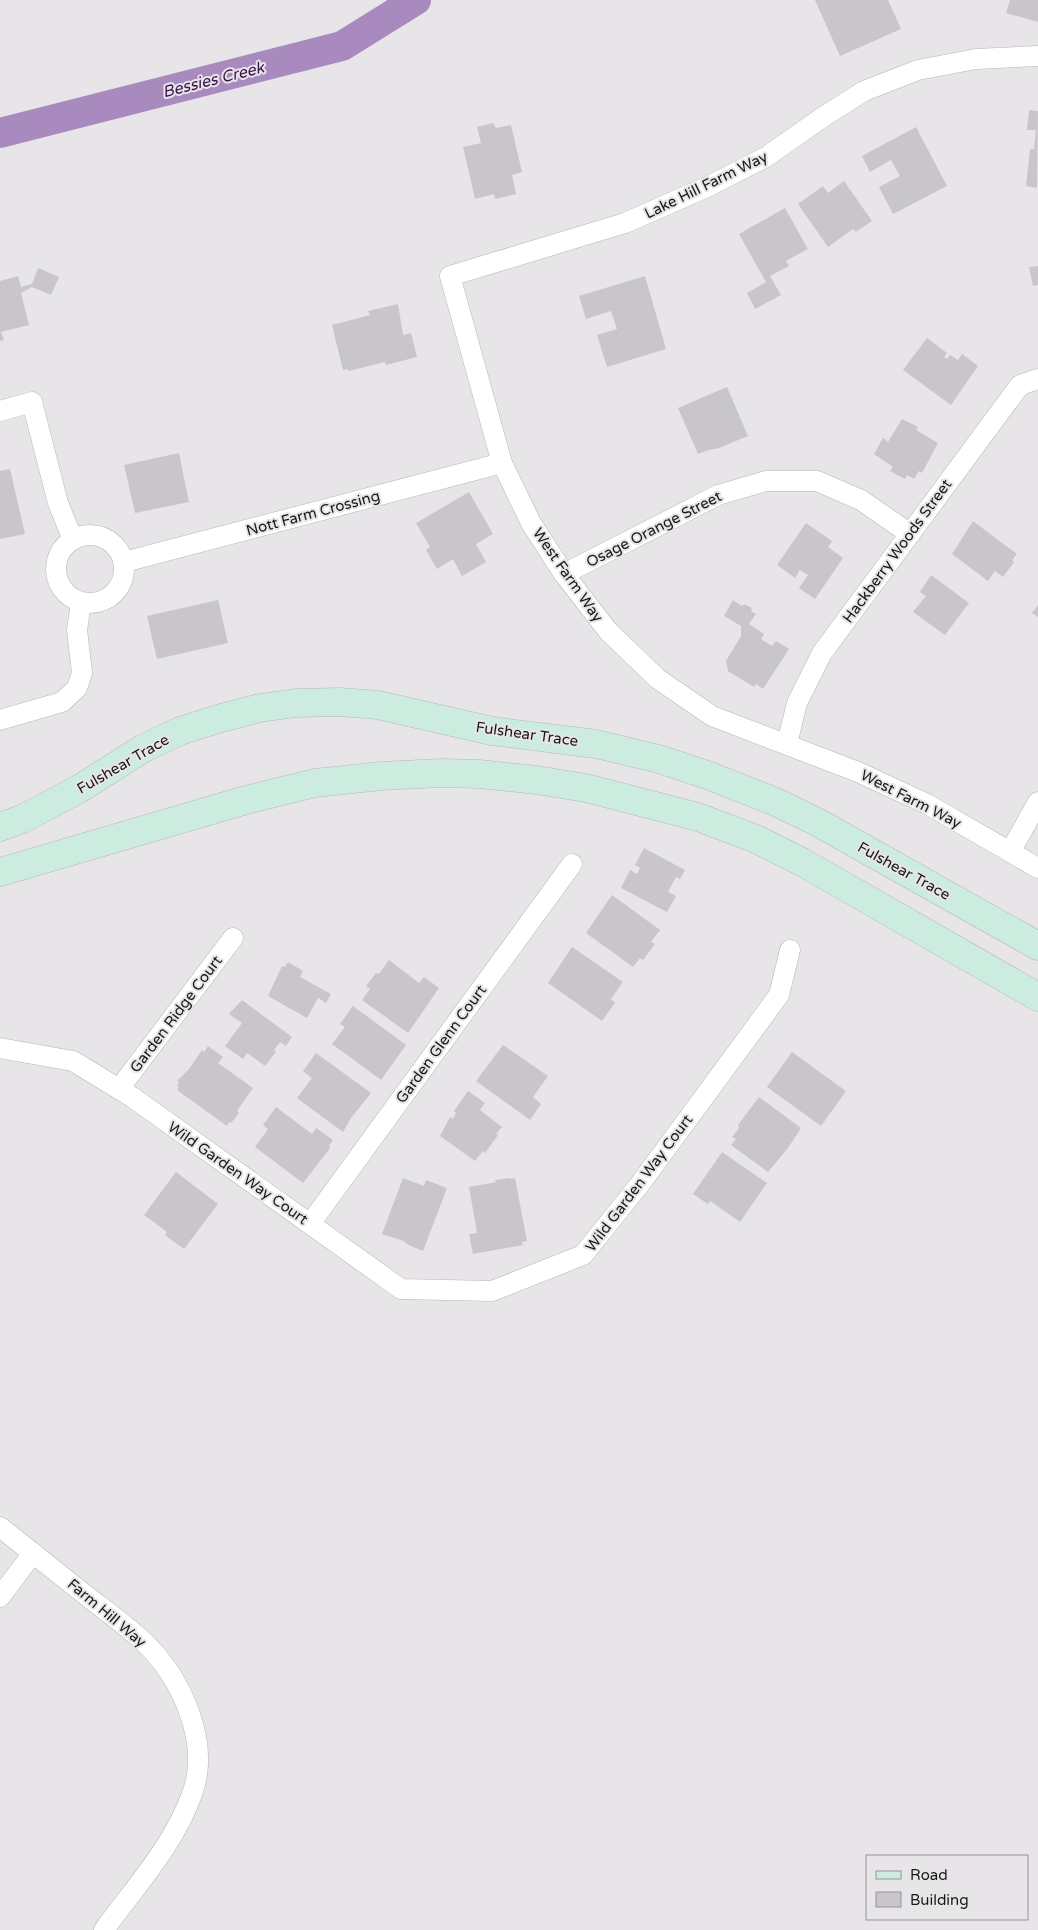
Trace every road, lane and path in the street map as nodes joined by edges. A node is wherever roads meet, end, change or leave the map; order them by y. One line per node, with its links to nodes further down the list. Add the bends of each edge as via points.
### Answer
1 (1038, 56): 2 (street, Lake Hill Farm Way, via 976,59 918,70 864,91 766,158 707,187 625,223)
2 (450, 276): 5 (street, West Farm Way)
3 (1038, 378): 6 (street, Hackberry Woods Street, via 1020,385)
4 (0, 411): 7 (street, via 32,402 58,503)
5 (502, 463): 8 (street, Nott Farm Crossing); 9 (street, West Farm Way, via 531,523)
6 (910, 534): 9 (street, Osage Orange Street, via 861,500 816,481 766,482 718,495); 12 (street, Hackberry Woods Street, via 822,653 797,703)
7 (73, 540): 8 (street, via 87,535 106,539 115,546); 10 (street, via 57,560 57,578 70,597)
8 (124, 562): 10 (street, via 118,590 109,598)
9 (564, 574): 12 (street, West Farm Way, via 608,630 658,679 712,716)
10 (81, 603): 11 (street, via 77,630 82,674 77,688 62,702)
11 (0, 720)
12 (787, 744): 17 (street, West Farm Way, via 927,804)
13 (710, 776): 15 (street); 16 (street, Fulshear Trace, via 659,759 596,744 492,731 378,705 296,703 244,712 180,731 144,748 46,807); 22 (street, Fulshear Trace, via 819,823)
14 (1038, 802): 17 (street)
15 (698, 816): 20 (street, via 586,788 537,780 441,773 381,776 315,783 254,798); 24 (street, via 802,862)
16 (0, 827)
17 (1010, 852): 19 (street, West Farm Way)
18 (572, 864): 27 (street, Garden Glenn Court)
19 (1038, 868)
20 (0, 872)
21 (233, 938): 26 (street, Garden Ridge Court)
22 (1038, 946)
23 (790, 950): 27 (street, Wild Garden Way Court, via 779,995 640,1184 583,1255 492,1291 401,1289)
24 (1038, 997)
25 (0, 1048): 26 (street, Wild Garden Way Court, via 73,1061)
26 (126, 1093): 27 (street, Wild Garden Way Court)
27 (310, 1224)
28 (0, 1527): 29 (street, Farm Hill Way)
29 (33, 1553): 30 (street); 31 (street, Farm Hill Way, via 145,1643 171,1676 195,1728 198,1763 193,1792 175,1832)
30 (0, 1597)
31 (104, 1930)

